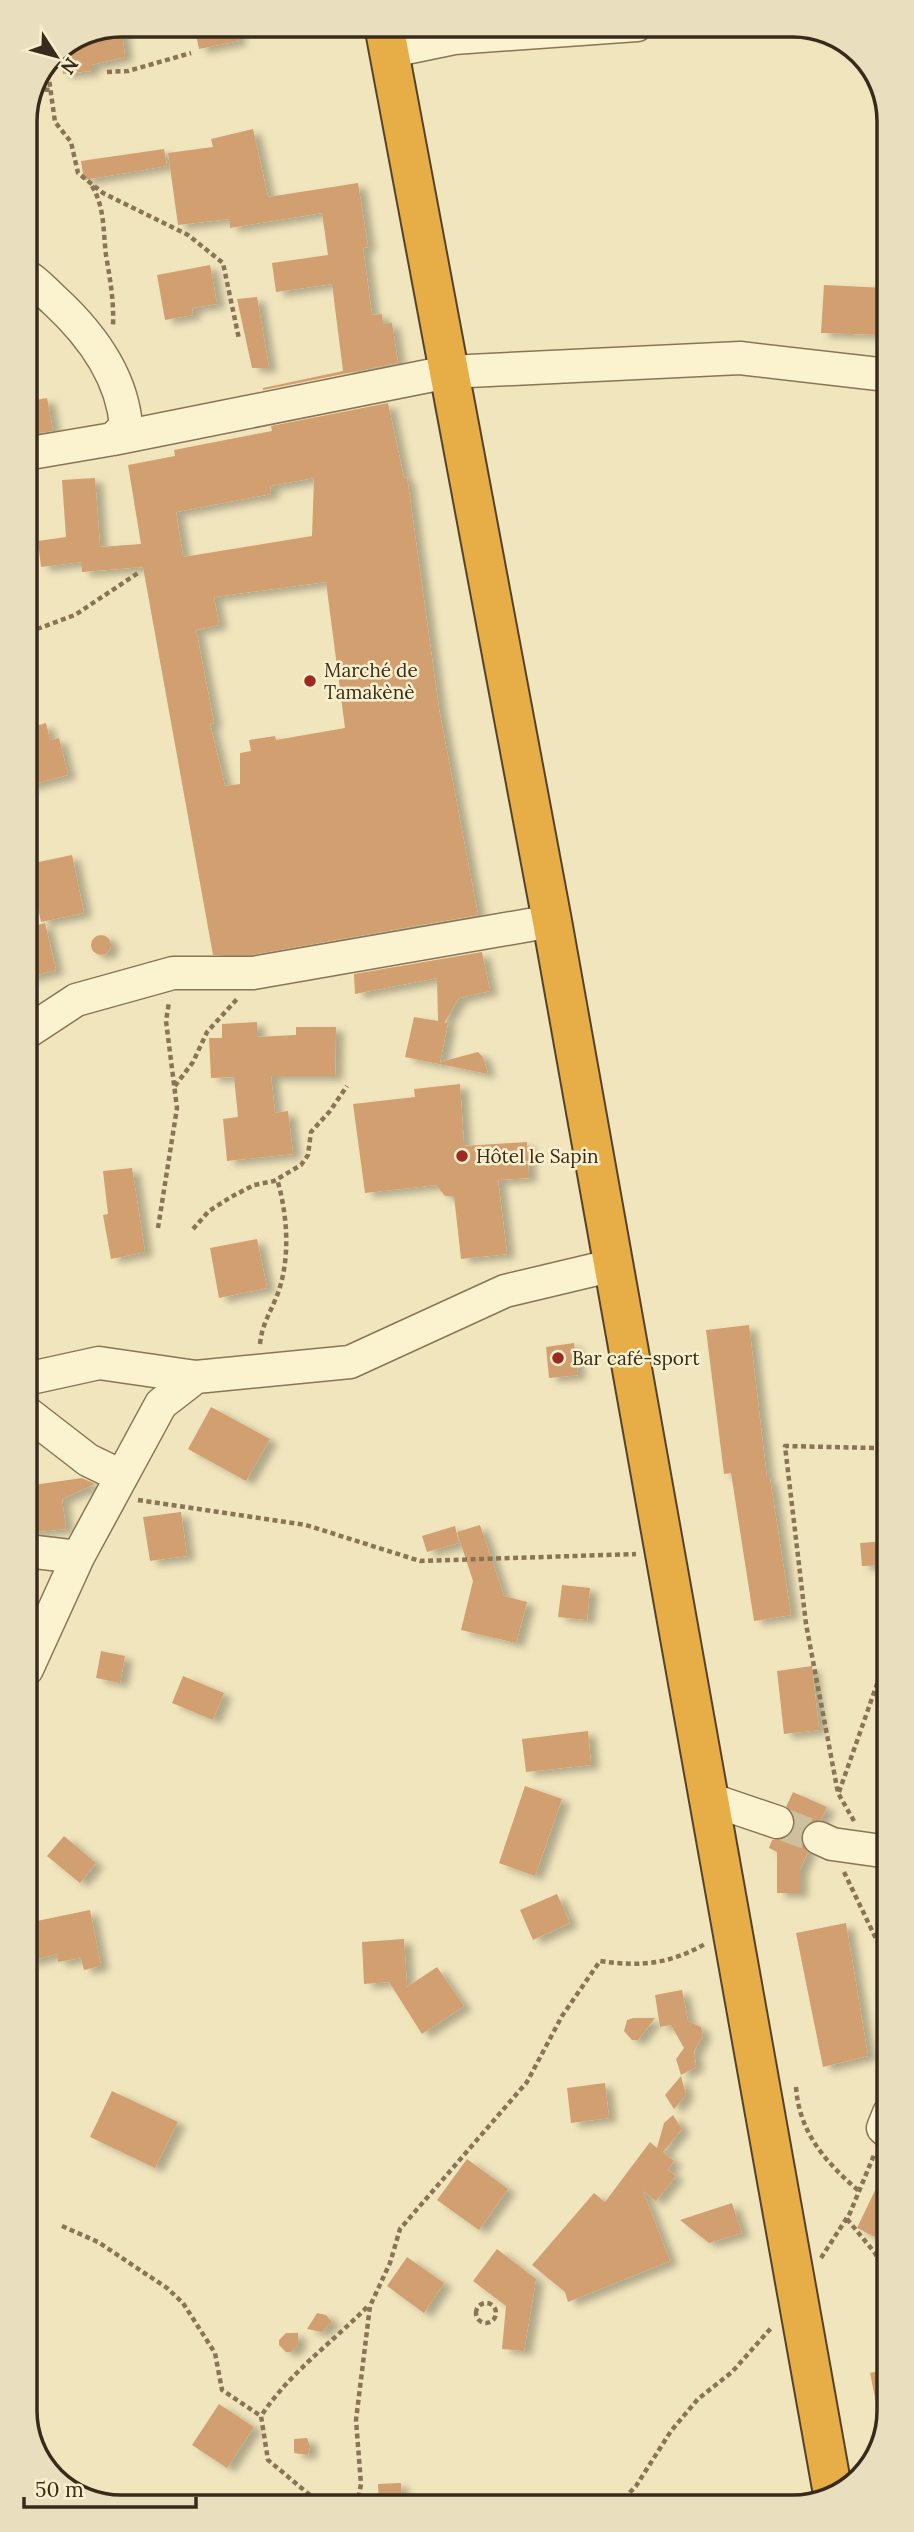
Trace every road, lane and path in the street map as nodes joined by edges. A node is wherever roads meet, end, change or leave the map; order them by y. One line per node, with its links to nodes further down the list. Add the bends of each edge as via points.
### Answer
1 (468, 37): 2 (street)
2 (388, 38): 12 (highway)
3 (191, 53): 4 (path, via 128,71)
4 (107, 72)
5 (49, 78): 7 (path)
6 (43, 89): 7 (path)
7 (51, 90): 8 (path, via 55,122 71,142 78,173)
8 (92, 186): 10 (path, via 188,235 223,263); 11 (path, via 100,199 113,287)
9 (37, 286): 11 (street, via 85,329)
10 (239, 339)
11 (109, 368): 14 (street, via 124,406 126,426)
12 (448, 372): 13 (street, via 740,358); 14 (street); 18 (highway)
13 (877, 373)
14 (113, 439): 15 (street)
15 (37, 452)
16 (138, 573): 17 (path, via 75,615)
17 (37, 629)
18 (552, 921): 20 (street); 27 (highway)
19 (173, 973): 20 (street); 21 (street, via 76,1000); 22 (path, via 166,1021)
20 (253, 973): 22 (path, via 207,1032)
21 (37, 1026)
22 (175, 1086): 25 (path, via 177,1108)
23 (347, 1086): 24 (path, via 311,1132 308,1155 301,1165)
24 (277, 1180): 26 (path, via 254,1185 231,1198 209,1211); 28 (path, via 286,1208 283,1278 262,1324)
25 (158, 1228)
26 (193, 1229)
27 (614, 1265): 28 (street, via 505,1291 349,1362); 35 (highway)
28 (265, 1369): 30 (street)
29 (37, 1377): 30 (street, via 99,1363)
30 (196, 1377): 33 (street, via 161,1404)
31 (37, 1421): 33 (street)
32 (876, 1448): 39 (path, via 785,1446 806,1624)
33 (116, 1485): 35 (path, via 306,1525 420,1561); 36 (street)
34 (37, 1552): 36 (street)
35 (665, 1553): 40 (highway)
36 (78, 1558): 37 (street)
37 (37, 1647)
38 (877, 1684): 39 (path)
39 (838, 1793): 43 (path)
40 (709, 1799): 41 (street); 45 (highway)
41 (777, 1822)
42 (826, 1841): 44 (street); 46 (path)
43 (877, 1848)
44 (877, 1851)
45 (733, 1928): 53 (highway); 54 (path, via 680,1958 629,1965 600,1961 562,2016 527,2082 400,2229)
46 (877, 1941)
47 (796, 2087): 49 (path, via 806,2132)
48 (877, 2149): 49 (path)
49 (859, 2191): 50 (path)
50 (847, 2219): 52 (path); 53 (path, via 827,2252)
51 (62, 2227): 56 (path, via 99,2242 183,2303 215,2353 222,2390)
52 (877, 2257)
53 (794, 2285): 57 (highway); 60 (path, via 777,2321 732,2372 698,2399)
54 (372, 2302): 56 (path, via 286,2384); 59 (path, via 356,2420)
55 (478, 2306): 55 (path, via 479,2321 494,2320 492,2305)
56 (261, 2416): 58 (path, via 268,2460)
57 (831, 2486)
58 (310, 2495)
59 (359, 2495)
60 (627, 2495)

